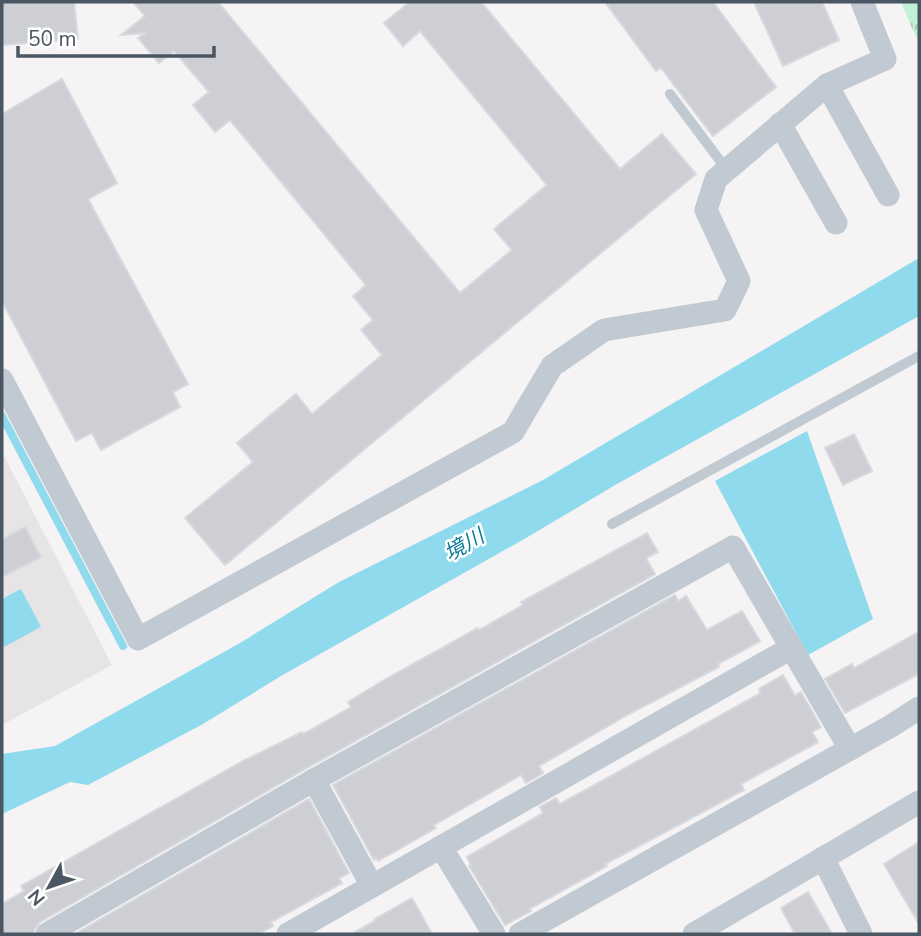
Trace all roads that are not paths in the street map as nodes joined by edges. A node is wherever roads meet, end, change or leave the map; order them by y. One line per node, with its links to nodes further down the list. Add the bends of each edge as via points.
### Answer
1 (862, 2): 2 (street, via 885,59)
2 (827, 85): 4 (street); 6 (street)
3 (670, 94): 5 (lane)
4 (780, 124): 5 (street); 7 (street)
5 (727, 170): 9 (street, via 716,179 706,210 739,281 725,310 604,330 552,366 513,432 138,639)
6 (888, 195)
7 (836, 223)
8 (919, 356): 10 (lane)
9 (2, 380)
10 (612, 524)
11 (791, 648): 13 (street); 14 (street, via 733,547); 16 (street)
12 (919, 708): 13 (street)
13 (850, 749): 22 (street)
14 (314, 780): 18 (street); 19 (street)
15 (919, 802): 17 (street)
16 (441, 847): 18 (street); 21 (street)
17 (822, 858): 23 (street); 24 (street)
18 (372, 886): 20 (street)
19 (47, 934)
20 (288, 934)
21 (494, 934)
22 (520, 934)
23 (694, 934)
24 (861, 934)

